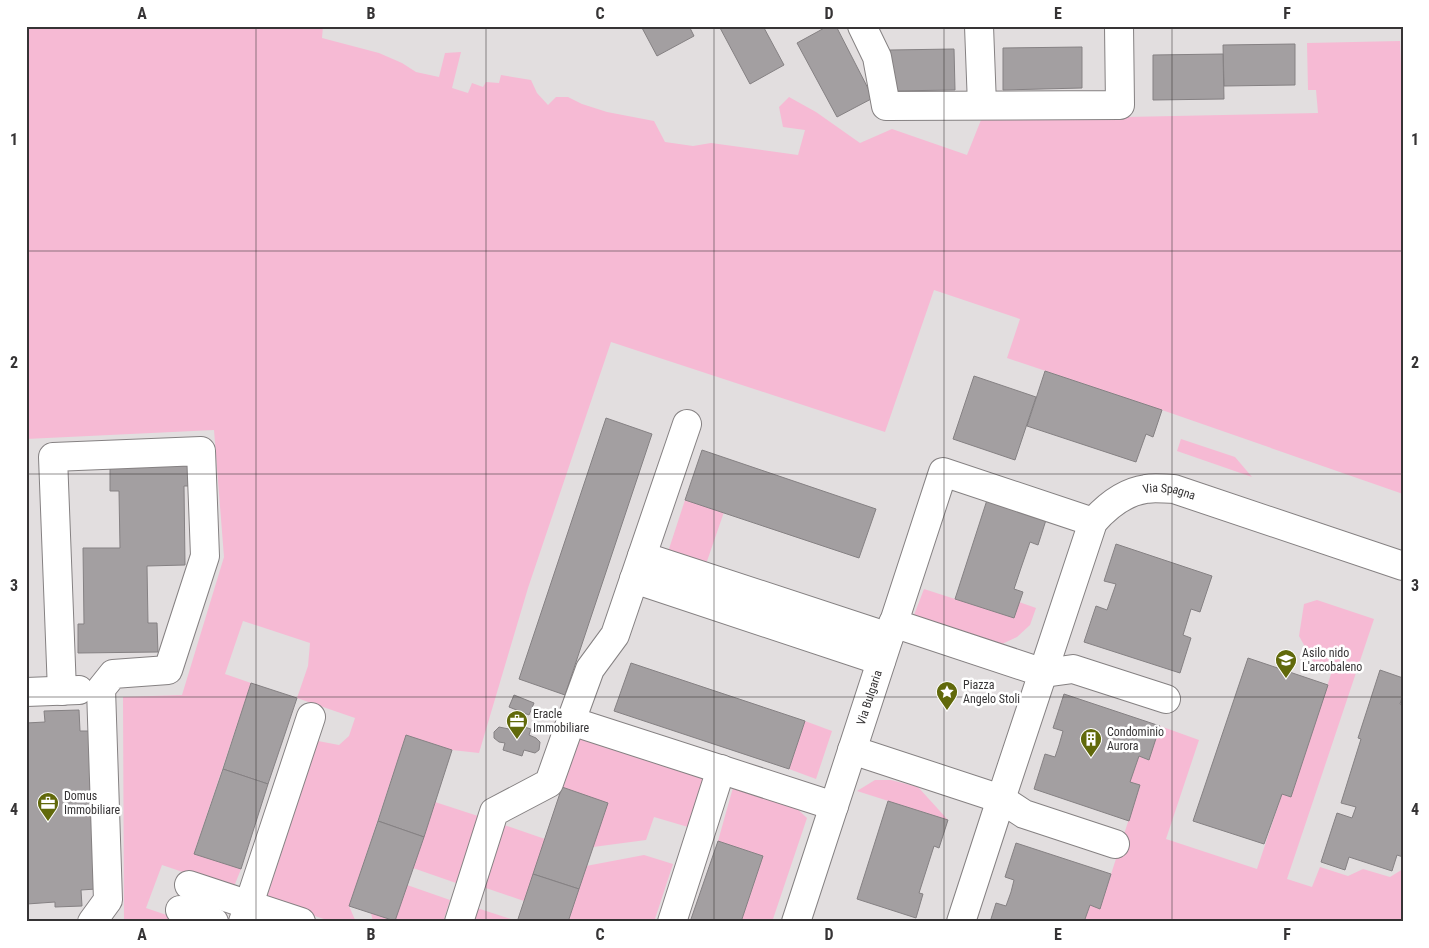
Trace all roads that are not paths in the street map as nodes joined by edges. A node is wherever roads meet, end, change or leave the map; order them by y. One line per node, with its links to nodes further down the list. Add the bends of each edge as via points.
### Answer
1 (862, 26): 4 (street, via 877,57 886,106)
2 (979, 26): 4 (street)
3 (1119, 26): 4 (street, via 1120,105)
4 (982, 105)
5 (687, 424): 8 (street)
6 (1093, 522): 7 (street, Via Spagna, via 1104,509 1126,495 1146,488 1174,489); 9 (street, Via Bulgaria, via 943,472); 10 (street)
7 (1403, 566)
8 (638, 568): 9 (street); 16 (street, via 615,635 590,669)
9 (888, 641): 10 (street); 17 (street, Via Bulgaria)
10 (1044, 673): 14 (street, via 1073,668); 19 (street)
11 (101, 689): 12 (street); 12 (street, via 113,674 168,670 204,556 201,451 53,457); 25 (street, via 108,900)
12 (62, 691): 13 (street)
13 (26, 692)
14 (1166, 700)
15 (311, 718): 24 (street)
16 (571, 721): 18 (street); 28 (street, via 549,783 494,812)
17 (852, 750): 19 (street); 20 (street, Via Bulgaria)
18 (721, 769): 20 (street); 29 (street)
19 (1002, 799): 21 (street, via 1024,814); 31 (street)
20 (834, 806): 30 (street, Via Bulgaria)
21 (1116, 844)
22 (189, 885): 24 (street)
23 (180, 910): 26 (street)
24 (246, 913): 27 (street)
25 (92, 922)
26 (214, 922)
27 (301, 922)
28 (459, 922)
29 (672, 922)
30 (796, 922)
31 (961, 922)

